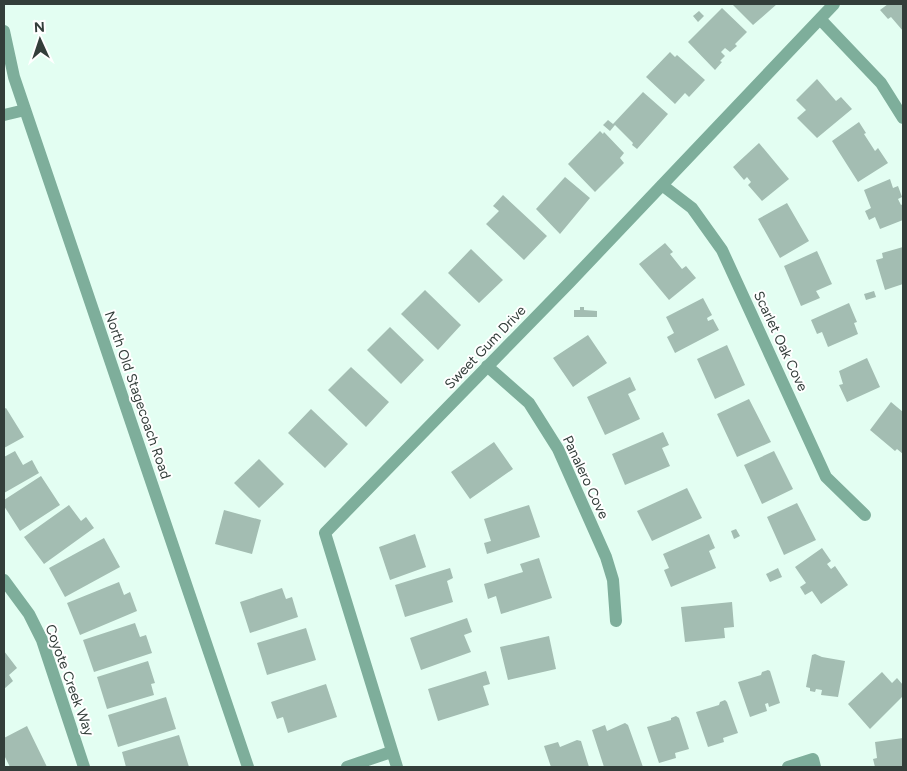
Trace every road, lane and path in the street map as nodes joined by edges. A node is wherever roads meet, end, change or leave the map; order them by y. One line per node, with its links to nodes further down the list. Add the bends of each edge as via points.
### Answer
1 (834, 4): 2 (street, Sweet Gum Drive)
2 (820, 18): 7 (street, via 882,83); 8 (street, Sweet Gum Drive)
3 (4, 31): 4 (street, North Old Stagecoach Road)
4 (6, 50): 5 (street, North Old Stagecoach Road)
5 (25, 110): 6 (street); 15 (street, North Old Stagecoach Road)
6 (4, 116)
7 (903, 118)
8 (662, 185): 9 (street, Sweet Gum Drive); 10 (street, Scarlet Oak Cove, via 692,208 722,250 826,477)
9 (487, 366): 12 (street, Panalero Cove, via 528,403 558,449 606,557 613,580); 13 (street, Sweet Gum Drive, via 325,533)
10 (865, 515)
11 (4, 580): 14 (street, Coyote Creek Way, via 29,614 42,640)
12 (616, 622)
13 (391, 752): 16 (street); 17 (street, Sweet Gum Drive)
14 (84, 767)
15 (248, 767)
16 (347, 767)
17 (397, 767)
18 (788, 767): 19 (street, via 813,759)
19 (814, 767)

